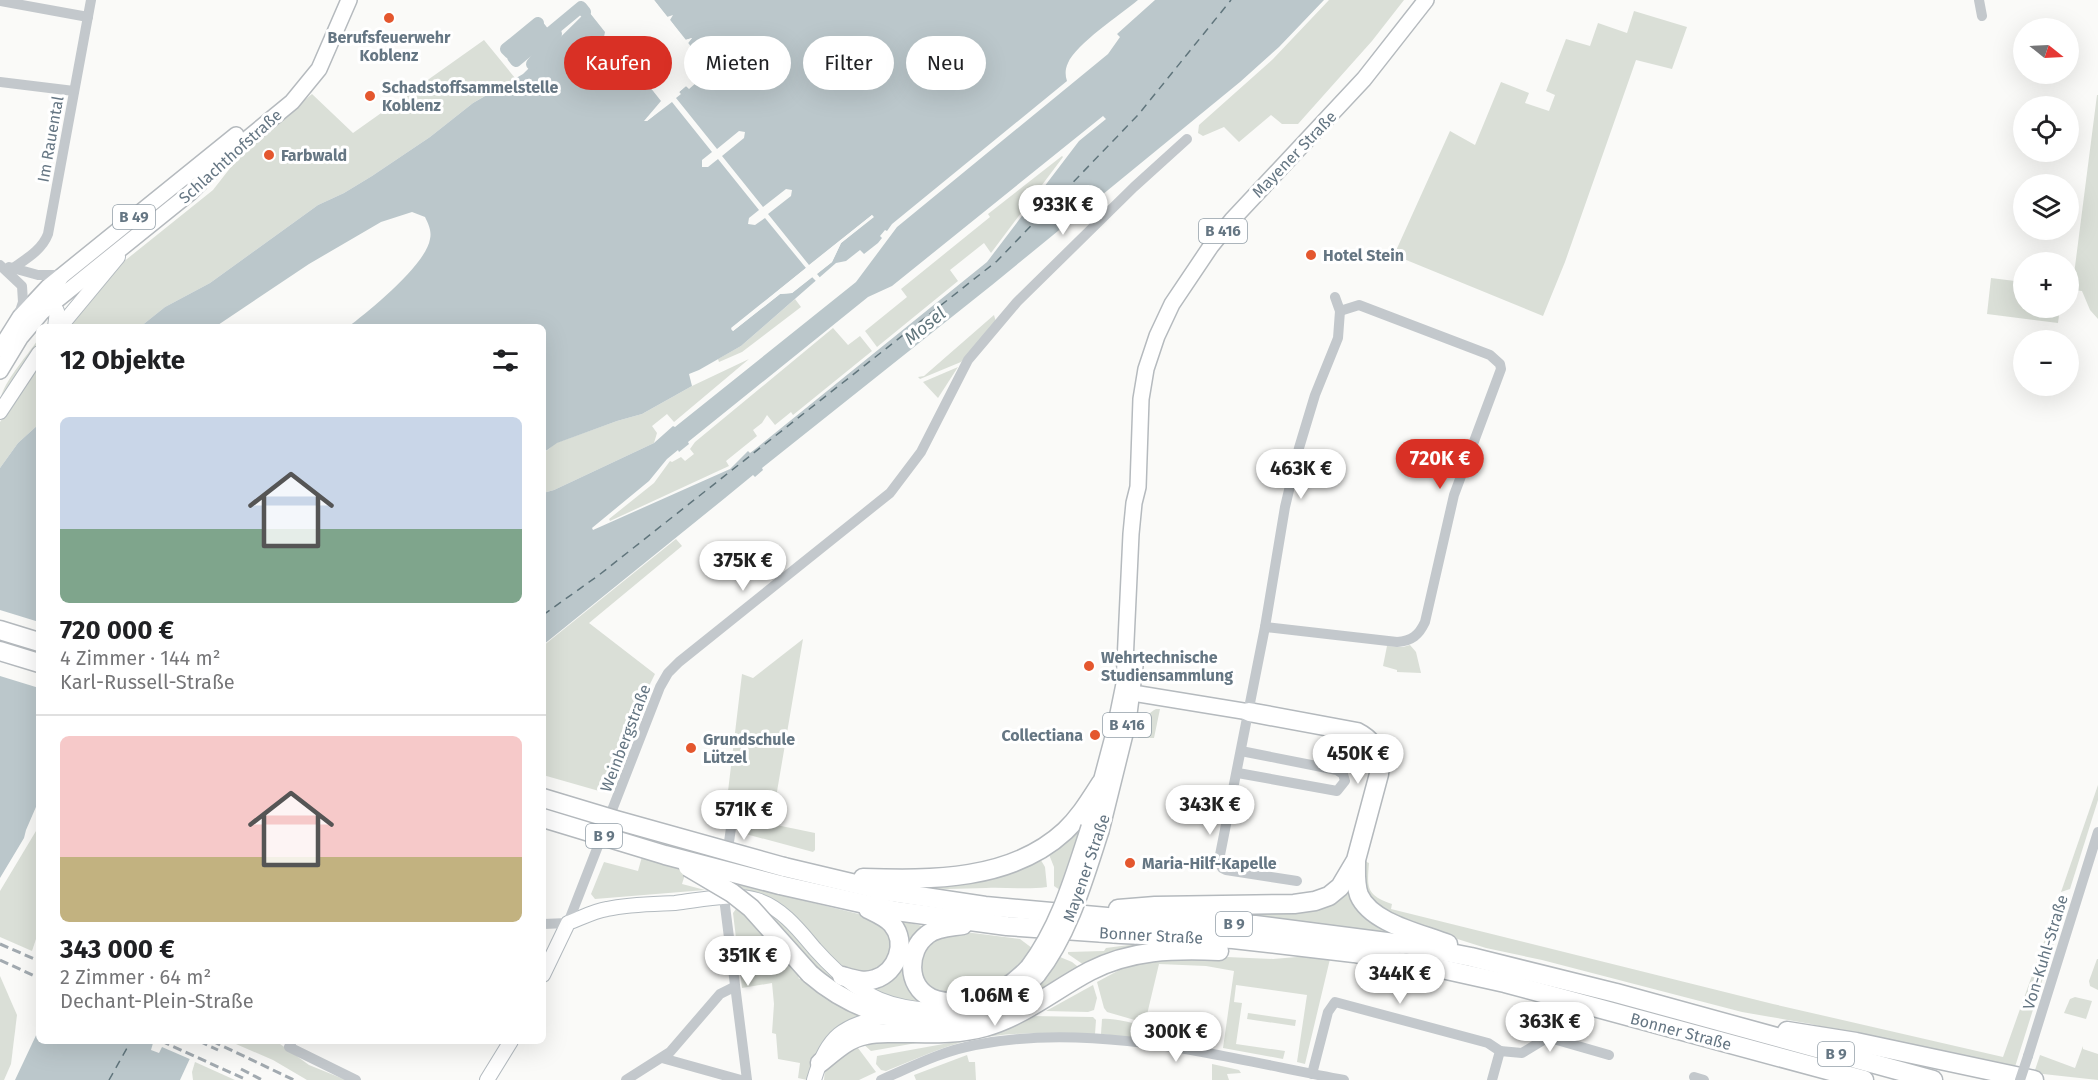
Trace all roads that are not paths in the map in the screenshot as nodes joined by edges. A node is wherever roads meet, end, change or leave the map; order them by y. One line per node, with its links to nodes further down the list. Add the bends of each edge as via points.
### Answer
1 (92, 0): 7 (street, Im Rauental)
2 (350, 0): 9 (main road, Schlachthofstraße / B 49, via 319,69)
3 (1426, 0): 26 (main road, Mayener Straße / B 416, via 1364,79 1232,220 1173,304 1151,352 1143,384)
4 (1979, 0): 6 (street)
5 (0, 1): 7 (street)
6 (1982, 16)
7 (88, 17): 10 (street, Im Rauental)
8 (0, 82): 10 (street)
9 (304, 87): 12 (main road, Schlachthofstraße / B 49, via 292,102); 15 (main road, Schlachthofstraße / B 49, via 286,95)
10 (74, 91): 14 (street, Im Rauental, via 45,241)
11 (1187, 139): 51 (street, Weinbergstraße, via 1017,302 968,360 921,452 890,493 668,673)
12 (132, 241): 17 (main road, Schlachthofstraße / B 49); 20 (street)
13 (0, 264): 14 (street); 21 (street, via 20,282 23,291)
14 (13, 268): 15 (street, via 38,275)
15 (62, 275): 17 (street); 21 (main road, Schlachthofstraße / B 49)
16 (1335, 297): 18 (street)
17 (51, 304): 19 (street, via 57,311); 24 (main road, Schlachthofstraße / B 49, via 28,327)
18 (1340, 311): 27 (street, via 1338,338 1296,458); 27 (street, via 1359,305 1491,355 1501,369 1454,495 1421,631 1413,638 1397,642)
19 (55, 324)
20 (63, 324)
21 (14, 326): 22 (main road, Schlachthofstraße / B 49)
22 (0, 349)
23 (36, 358): 25 (street)
24 (0, 371)
25 (0, 412)
26 (1138, 487): 32 (main road, Mayener Straße / B 416, via 1141,508); 36 (main road, Mayener Straße / B 416, via 1131,534 1124,684)
27 (1265, 627): 33 (street)
28 (0, 630): 29 (highway)
29 (36, 641)
30 (0, 651): 31 (highway)
31 (36, 662)
32 (1133, 693): 33 (main road); 40 (main road, Mayener Straße / B 416, via 1123,745)
33 (1249, 712): 34 (street); 43 (highway, via 1348,730 1372,742 1378,753 1379,774)
34 (1241, 751): 35 (street); 35 (street, via 1337,770 1345,781 1337,791)
35 (1238, 773): 46 (street, via 1220,860 1222,868)
36 (1101, 783): 40 (main road, Mayener Straße / B 416); 45 (highway, via 1076,819 1056,839 999,868 921,878)
37 (546, 799): 44 (highway, B 9, bridge)
38 (726, 812): 47 (street, via 734,814)
39 (546, 819): 42 (highway, Bonner Straße / B 9, bridge)
40 (1095, 829): 56 (main road, Mayener Straße / B 416, bridge, via 1067,923 1053,952)
41 (2098, 832): 82 (street, Von-Kuhl-Straße, bridge)
42 (665, 855): 44 (highway, Bonner Straße / B 9, bridge); 60 (highway, B 416, bridge, via 746,904 820,983 873,1012)
43 (1356, 860): 49 (highway, via 1335,891 1305,903 1155,906); 54 (highway, via 1359,894 1378,916)
44 (782, 876): 45 (highway, Bonner Straße / B 9); 48 (highway, Bonner Straße / B 9)
45 (825, 877): 49 (highway, Bonner Straße / B 9, via 916,897)
46 (1297, 881)
47 (724, 898): 51 (street, Mayener Straße, via 606,909); 57 (street, Mayener Straße, via 746,898 771,907 795,926); 58 (street)
48 (853, 901): 50 (highway, Bonner Straße / B 9); 57 (highway, via 892,924 900,951 891,969 875,979 859,981)
49 (1086, 915): 54 (highway, Bonner Straße / B 9, via 1276,928 1410,945)
50 (978, 922): 53 (highway, Bonner Straße / B 9, via 1049,930 1233,939); 59 (highway, via 928,934 918,944 912,967 917,986 930,997 943,1002)
51 (568, 923): 52 (street); 55 (street)
52 (546, 924)
53 (1320, 949): 62 (highway, via 1278,954 1176,950 1138,953 1089,972 1016,1015 984,1027 950,1033); 68 (highway, Bonner Straße / B 9, via 1505,983)
54 (1497, 962): 61 (highway, Bonner Straße / B 9)
55 (546, 969)
56 (1033, 971): 59 (main road, Mayener Straße / B 416); 60 (main road, Mayener Straße / B 416, via 1015,997 981,1014 934,1021)
57 (842, 976): 59 (street, Mayener Straße / B 416, via 866,994 895,1005 939,1010)
58 (734, 987): 67 (street, via 720,994); 76 (street)
59 (972, 1003)
60 (889, 1016): 62 (street, Mayener Straße)
61 (1740, 1027): 81 (highway, Bonner Straße / B 9); 83 (highway, via 1817,1035)
62 (861, 1030): 70 (highway, via 842,1038)
63 (291, 1044): 73 (street)
64 (509, 1044): 71 (street)
65 (1500, 1051): 66 (street, via 1522,1053 1550,1038); 69 (street, via 1488,1043 1335,1002 1328,1012); 78 (street)
66 (1609, 1055)
67 (663, 1058): 74 (street); 75 (street)
68 (1783, 1059): 79 (highway); 80 (highway, Bonner Straße / B 9)
69 (1312, 1074): 72 (street, via 1178,1049 1098,1039 1021,1039 954,1050); 77 (street)
70 (815, 1076)
71 (490, 1079)
72 (883, 1079)
73 (356, 1080)
74 (626, 1080)
75 (741, 1080)
76 (747, 1080)
77 (1344, 1080)
78 (1492, 1080)
79 (1824, 1080)
80 (1864, 1080)
81 (1933, 1080)
82 (2020, 1080)
83 (2034, 1080)

